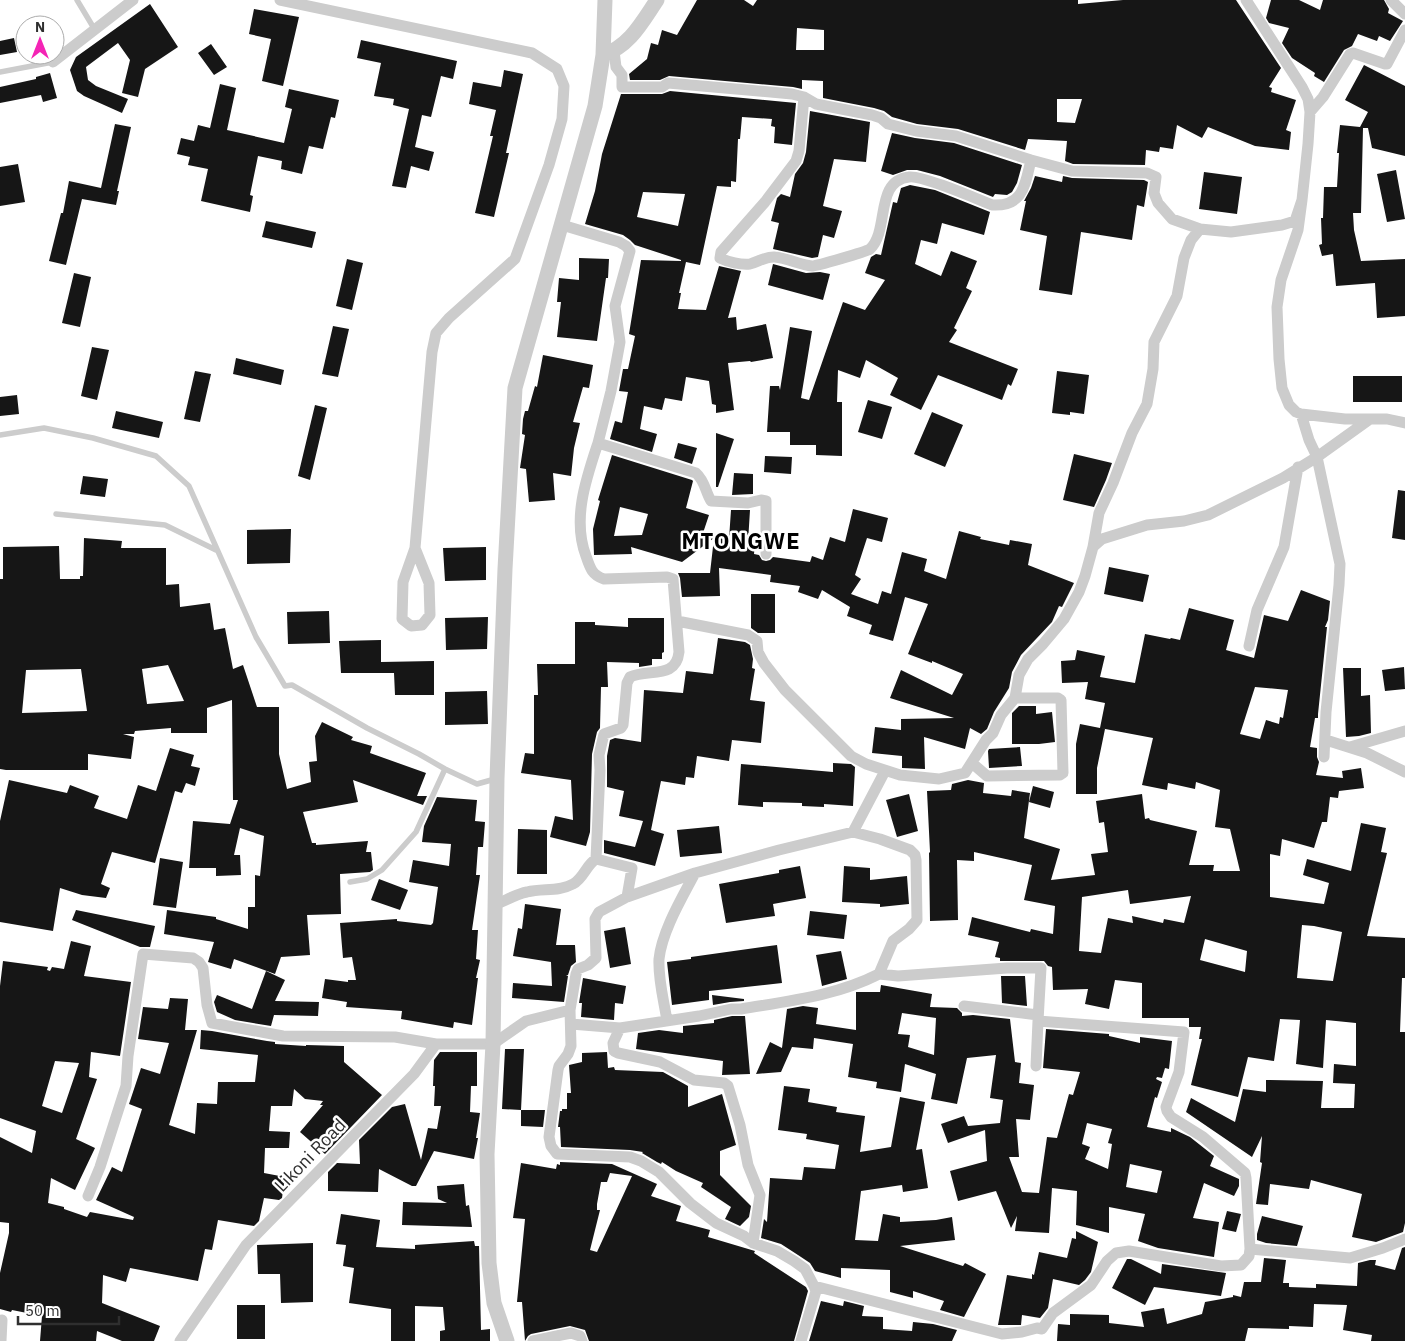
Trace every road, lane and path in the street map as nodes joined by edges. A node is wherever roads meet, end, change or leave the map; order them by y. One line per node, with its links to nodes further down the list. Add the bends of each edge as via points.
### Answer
1 (77, 0): 9 (lane)
2 (133, 0): 9 (street)
3 (280, 0): 30 (street, via 532,53 557,69 564,86 562,120 557,138 515,259 436,333)
4 (605, 0): 12 (street)
5 (657, 0): 12 (street, via 630,39)
6 (1246, 0): 16 (street, via 1302,87)
7 (1390, 0): 8 (street)
8 (1405, 14)
9 (95, 30): 11 (street)
10 (1405, 30): 16 (street, via 1388,64 1350,54)
11 (65, 53)
12 (609, 53): 15 (street, via 622,75 622,87 662,87 668,83); 19 (street)
13 (38, 65): 14 (lane)
14 (0, 72)
15 (804, 97): 17 (street, via 816,104 872,114 888,124 956,136); 17 (street, via 796,161 721,252 720,258 748,264 774,256 812,266 863,253 872,247 880,232 890,188 903,179 910,176 1000,205 1023,193)
16 (1310, 112): 18 (street)
17 (1031, 160): 20 (street, via 1072,171 1152,175 1156,177 1155,198 1172,219)
18 (1302, 200): 20 (street, via 1295,221 1282,225 1231,232); 21 (street, via 1298,230 1280,280 1277,307 1282,388 1289,405)
19 (562, 226): 25 (street, via 619,242 630,251 615,306 620,342); 44 (street, via 515,388)
20 (1200, 229): 29 (street, via 1191,240 1176,296 1154,342 1146,404 1100,513)
21 (1301, 414): 22 (street); 26 (street)
22 (1370, 419): 23 (street); 26 (street)
23 (1405, 423)
24 (0, 435): 31 (lane, via 44,428 156,456 189,486)
25 (598, 443): 32 (street, via 696,473 706,486 711,501 766,501); 33 (street, via 580,514 582,542 590,570 604,579 673,578)
26 (1317, 457): 27 (street); 37 (street, via 1340,569)
27 (1298, 467): 29 (street, via 1283,478 1208,515 1147,524 1102,539); 34 (street, via 1284,547 1257,610)
28 (56, 514): 31 (lane, via 165,525)
29 (1093, 547): 35 (street, via 1079,592 1064,619 1028,659)
30 (416, 548): 30 (street, via 429,583 430,615 422,625 411,626 402,619 403,582)
31 (216, 550): 41 (lane, via 256,637 285,686 292,685)
32 (766, 554)
33 (677, 621): 42 (street, via 748,635 757,641 764,663 796,701 851,756); 46 (street, via 680,652 675,665 667,670 630,677 623,725 604,734 599,755)
34 (1248, 646)
35 (1014, 698): 40 (street); 40 (street, via 1061,700 1063,773 987,776)
36 (1405, 731): 38 (street)
37 (1326, 740): 38 (street); 39 (street)
38 (1350, 747): 43 (street)
39 (1324, 757)
40 (972, 763): 42 (street, via 966,773 939,779)
41 (445, 769): 44 (lane, via 477,784); 48 (lane, via 416,832 382,870 367,879)
42 (885, 771): 45 (street)
43 (1405, 772)
44 (497, 778): 50 (street)
45 (853, 832): 47 (street); 51 (street, via 910,850 916,860 917,920 893,941)
46 (596, 859): 49 (street, via 632,868); 50 (street, via 581,878 562,889 527,892)
47 (695, 873): 49 (street); 55 (street, via 676,911 660,955 659,970)
48 (350, 882)
49 (627, 897): 53 (street, via 596,915 596,958 578,969)
50 (494, 905): 59 (street)
51 (879, 974): 54 (street, via 898,976 1040,968); 55 (street, via 857,985 818,996)
52 (964, 1006): 54 (street)
53 (570, 1010): 56 (street); 59 (street, via 526,1021)
54 (1038, 1018): 60 (street); 64 (street, via 1184,1032 1179,1072 1166,1109 1171,1117 1203,1137 1245,1173)
55 (667, 1021): 57 (street)
56 (570, 1024): 57 (street); 63 (street, via 569,1051 558,1070 550,1137 557,1154 637,1159 659,1172 716,1223)
57 (620, 1028): 63 (street, via 613,1044 614,1051 660,1062 694,1080 728,1086 748,1165 760,1196)
58 (436, 1044): 59 (street); 61 (street, via 395,1037 282,1036 212,1023 203,968 199,962 193,958 143,954 126,1086); 69 (street, Likoni Road, via 414,1074 246,1245)
59 (494, 1044): 70 (street, via 487,1154 489,1263 494,1303)
60 (1036, 1066)
61 (88, 1196)
62 (1405, 1239): 64 (street, via 1350,1258)
63 (753, 1243): 65 (street, via 794,1261 805,1269)
64 (1250, 1249): 67 (street, via 1249,1256 1241,1265 1231,1266 1129,1251 1116,1253 1091,1285 1053,1313)
65 (814, 1286): 67 (street, via 1002,1334); 73 (street, via 816,1291)
66 (2, 1320): 68 (street)
67 (1042, 1329): 74 (street)
68 (1, 1341)
69 (180, 1341)
70 (507, 1341)
71 (532, 1341): 72 (street, via 571,1333 580,1336)
72 (582, 1341)
73 (801, 1341)
74 (1040, 1341)

